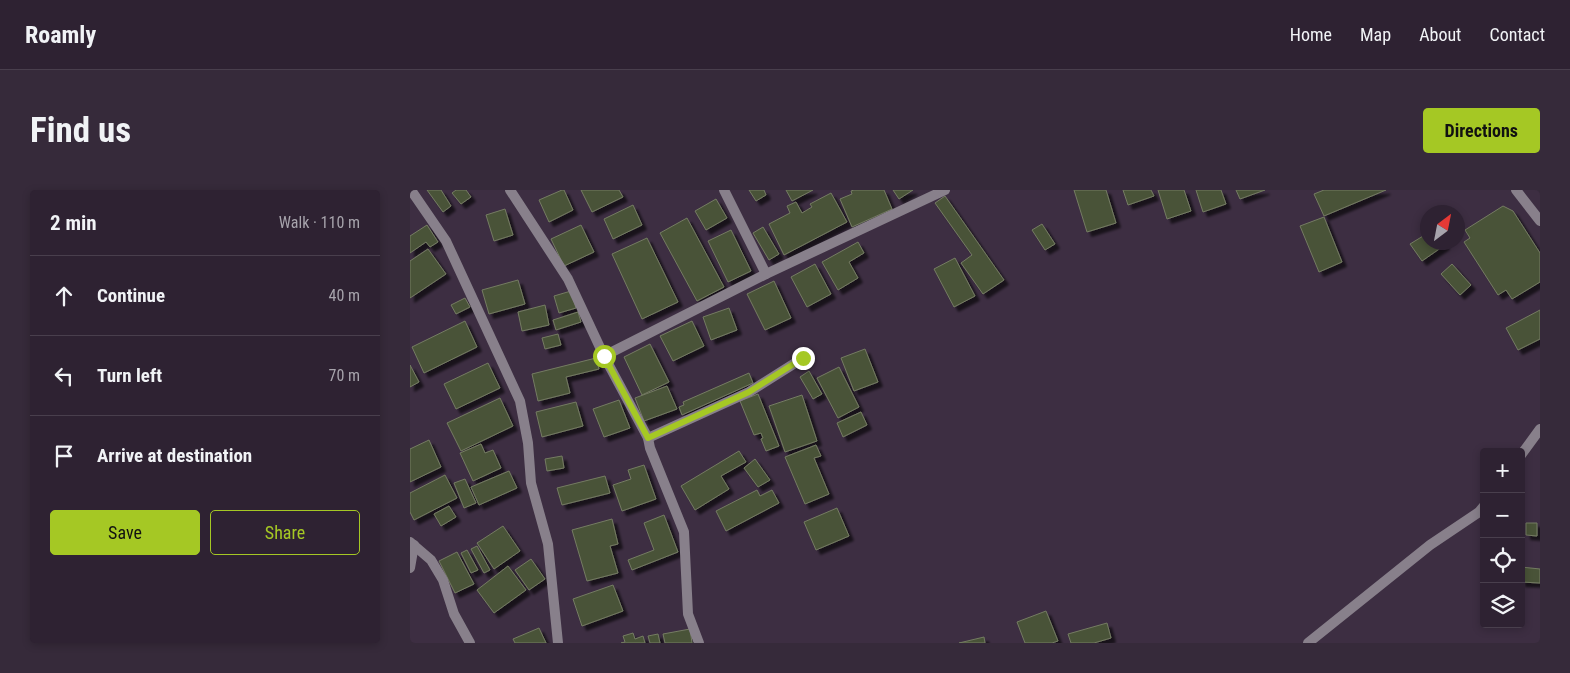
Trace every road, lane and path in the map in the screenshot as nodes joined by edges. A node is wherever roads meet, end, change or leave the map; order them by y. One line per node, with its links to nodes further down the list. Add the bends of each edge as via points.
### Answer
1 (411, 190): 17 (street, via 446,241 520,400 531,483 548,544)
2 (510, 190): 8 (street, via 568,279)
3 (724, 190): 7 (street)
4 (941, 190): 7 (street)
5 (1516, 190): 6 (street)
6 (1540, 222)
7 (766, 274): 8 (street)
8 (604, 356): 11 (street)
9 (803, 358): 11 (street, via 749,392)
10 (1540, 429): 12 (street)
11 (648, 438): 18 (street, via 684,532 688,614)
12 (1525, 450)
13 (1480, 511): 19 (street, via 1430,545)
14 (412, 544): 15 (street); 16 (street, via 431,560 443,580 454,614)
15 (410, 568)
16 (470, 643)
17 (558, 643)
18 (699, 643)
19 (1308, 643)

